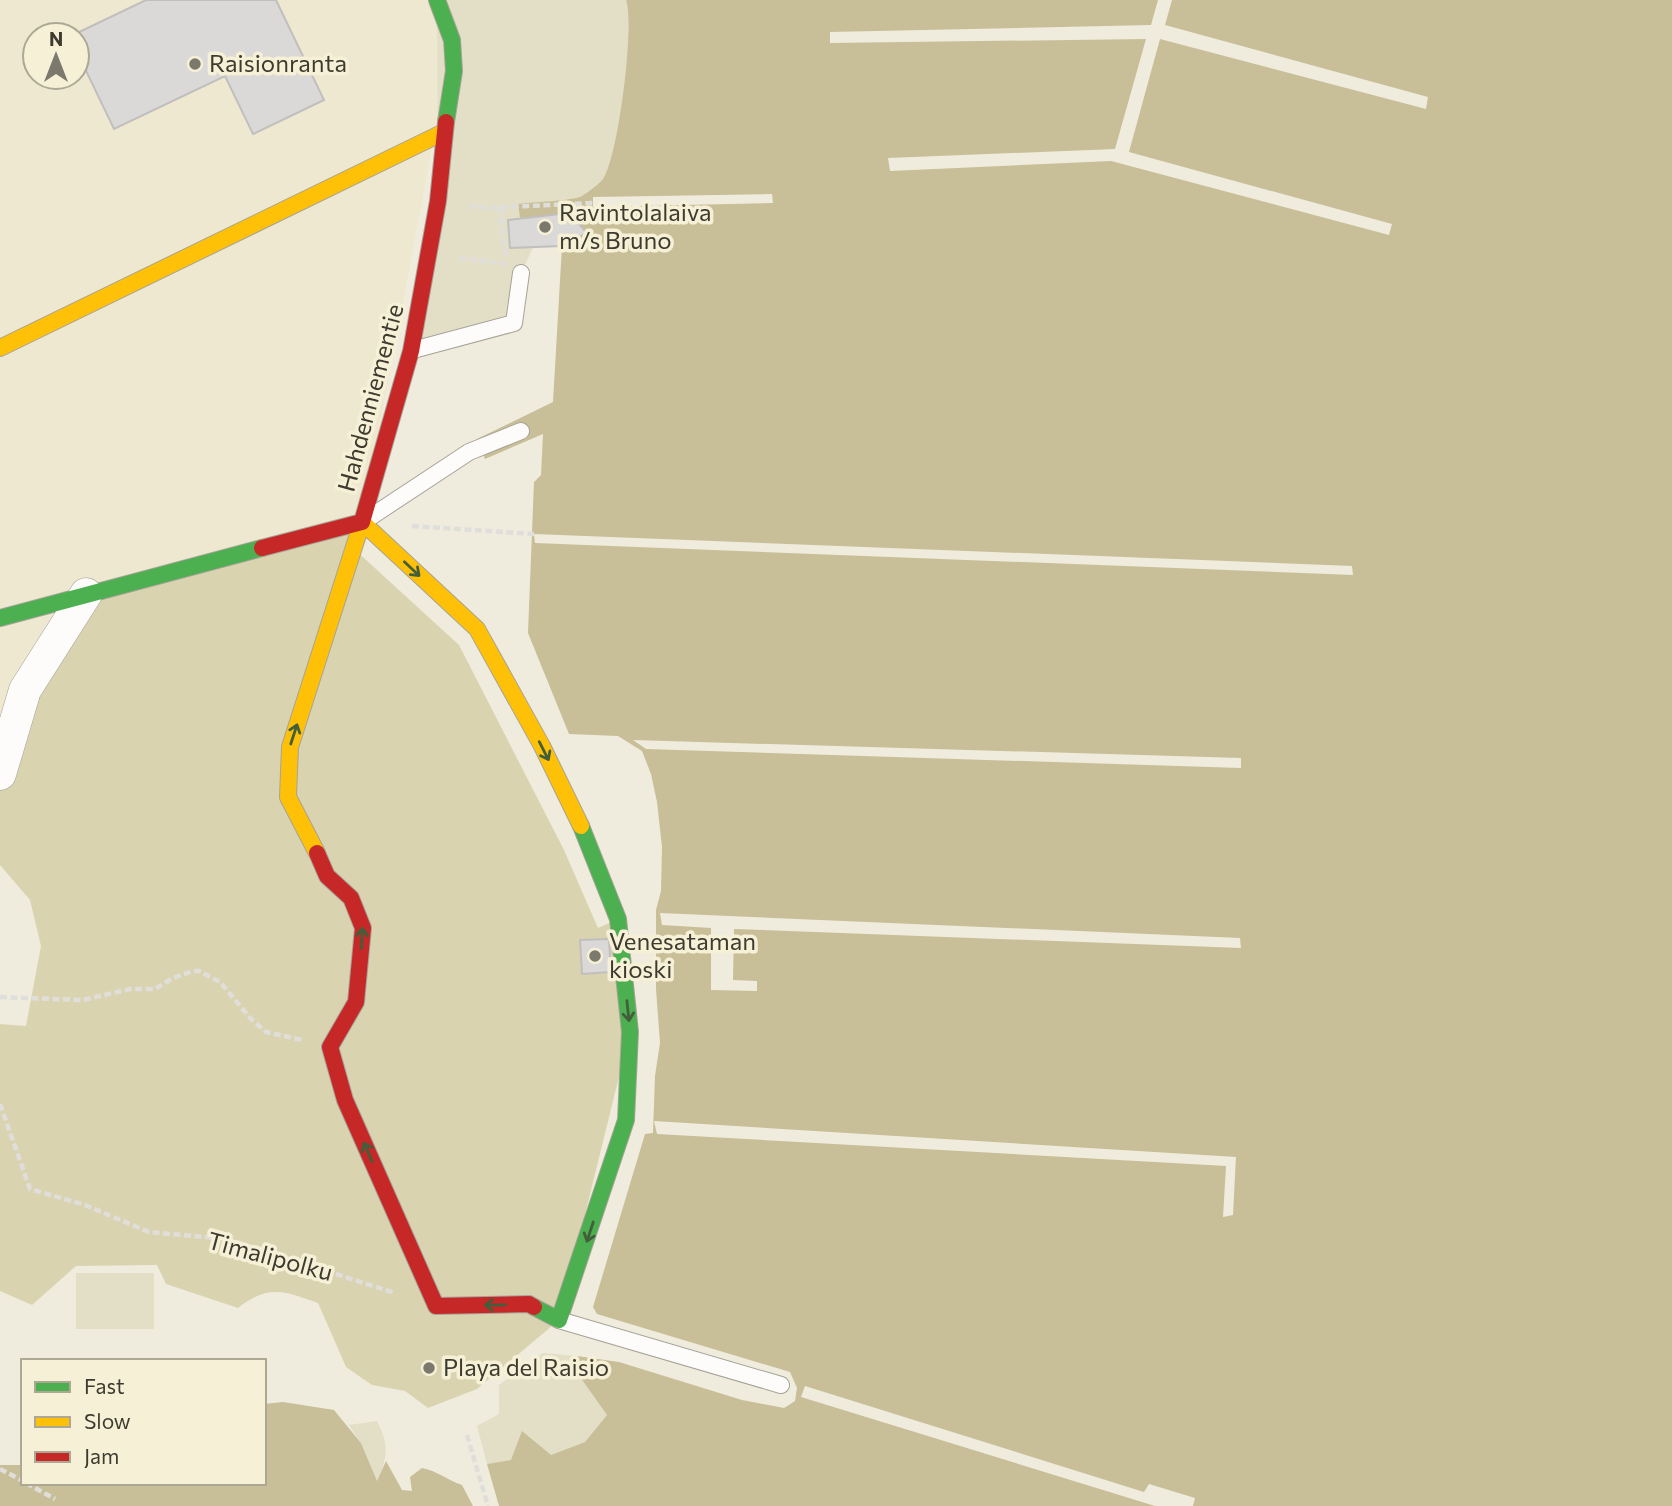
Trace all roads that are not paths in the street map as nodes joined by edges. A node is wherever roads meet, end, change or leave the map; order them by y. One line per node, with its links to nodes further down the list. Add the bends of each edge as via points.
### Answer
1 (437, 0): 2 (street, Hahdenniementie, via 452,40 454,71)
2 (444, 132): 4 (street); 5 (street, Hahdenniementie, via 438,201)
3 (521, 273): 5 (lane, via 514,323)
4 (0, 348)
5 (411, 351): 7 (street, Hahdenniementie)
6 (521, 431): 7 (lane, via 469,452)
7 (362, 522): 8 (street, Hahdenniementie); 11 (street, one-way to 11, via 477,629 584,831 618,919 631,1032 626,1120); 11 (street, one-way to 7, via 528,1304 436,1306 345,1100 330,1046 356,1002 363,928 351,898 327,876 288,797 290,747)
8 (86, 594): 9 (street, Hahdenniementie); 10 (street, via 25,691)
9 (0, 618)
10 (0, 774)
11 (559, 1320): 12 (lane)
12 (781, 1385)

